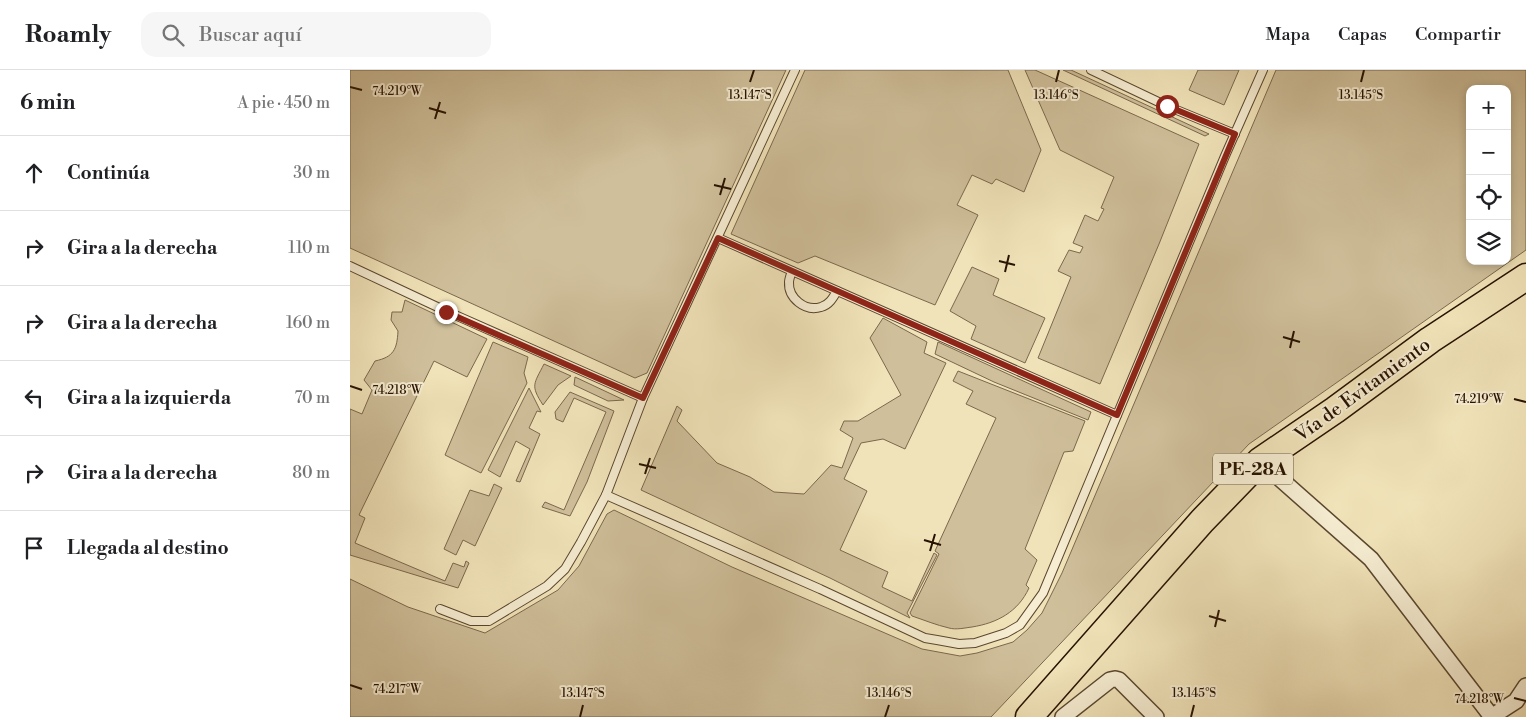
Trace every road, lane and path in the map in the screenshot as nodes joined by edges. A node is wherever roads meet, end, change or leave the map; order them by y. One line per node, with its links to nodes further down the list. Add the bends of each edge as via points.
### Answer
1 (795, 70): 5 (lane)
2 (1091, 70): 4 (lane)
3 (1262, 70): 4 (lane)
4 (1235, 134): 11 (lane)
5 (718, 238): 7 (lane); 10 (lane)
6 (350, 266): 10 (lane, via 446,312)
7 (792, 271): 9 (lane); 9 (lane, via 789,282 791,294 798,303 809,308 821,307 831,301)
8 (1526, 277): 12 (highway, Vía de Evitamiento / PE-28A, via 1430,340)
9 (837, 291): 11 (lane)
10 (643, 398): 13 (lane)
11 (1117, 415): 13 (lane, via 1043,594 1020,624 1001,635 975,643 959,644 925,638)
12 (1260, 461): 16 (highway, Vía de Evitamiento / PE-28A, via 1202,521); 19 (street, via 1372,560)
13 (606, 494): 14 (lane, via 565,569 547,586 489,622 471,622)
14 (440, 609)
15 (1526, 686): 19 (street, via 1516,701)
16 (1029, 717)
17 (1063, 717): 18 (street, via 1115,679)
18 (1156, 717)
19 (1492, 717)

